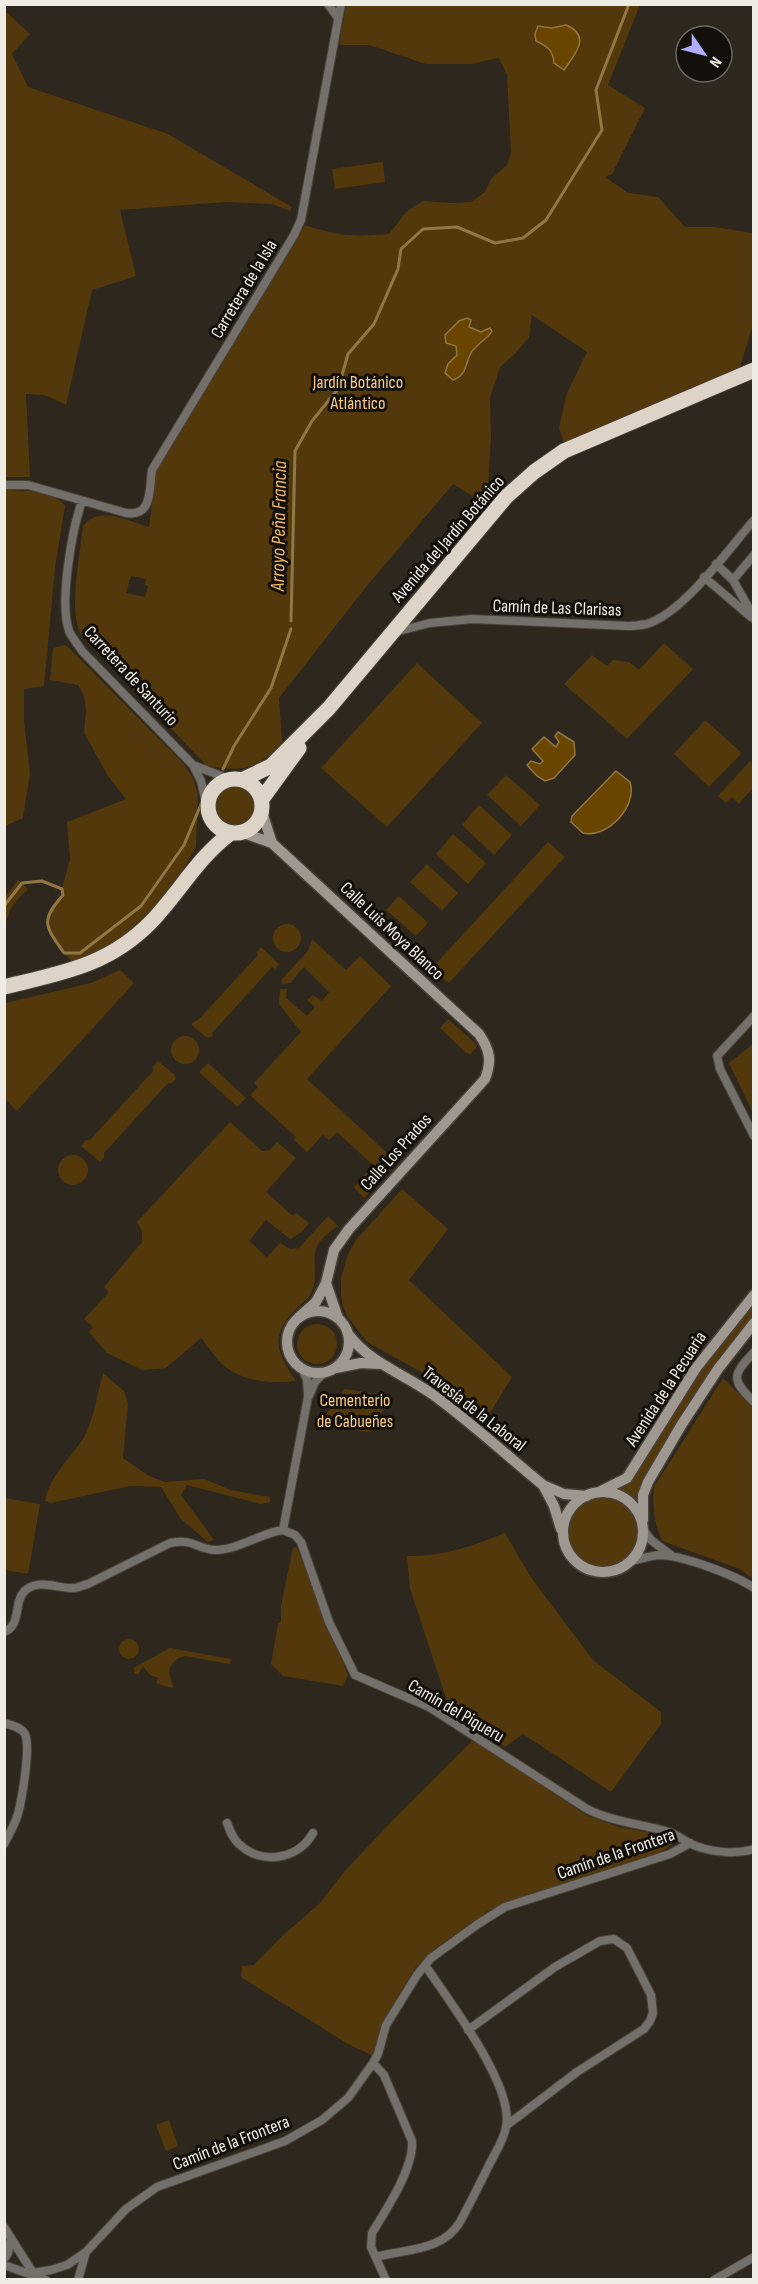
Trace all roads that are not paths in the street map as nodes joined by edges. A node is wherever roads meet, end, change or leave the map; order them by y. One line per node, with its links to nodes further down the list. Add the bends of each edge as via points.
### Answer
1 (328, 4): 3 (street)
2 (341, 4): 3 (street, Carretera de la Isla)
3 (338, 18): 6 (street, Carretera de la Isla, via 301,220 294,235 152,470 144,510 136,514)
4 (751, 369): 14 (highway, Avenida del Jardín Botánico, via 594,437 534,472 506,497)
5 (4, 485): 6 (street, via 28,485)
6 (82, 501): 16 (street, Carretera de Santurio, via 65,599 70,633 82,651)
7 (753, 520): 9 (street, Camín de Las Clarisas)
8 (753, 555): 11 (street)
9 (716, 564): 10 (street, Camín de Las Clarisas); 11 (street)
10 (704, 577): 12 (street); 14 (street, Camín de Las Clarisas, via 673,609 647,624 472,620 430,623)
11 (733, 580): 12 (street, via 732,594); 13 (street)
12 (724, 594): 13 (street)
13 (753, 620)
14 (393, 633): 15 (highway, Avenida del Jardín Botánico)
15 (328, 708): 17 (highway, Avenida del Jardín Botánico, via 271,766); 18 (highway, Avenida del Jardín Botánico)
16 (193, 765): 17 (street, Carretera de Santurio); 19 (street, Carretera de Santurio)
17 (236, 779): 18 (highway, via 255,788); 19 (highway, via 214,788)
18 (262, 805): 20 (highway, via 255,825); 21 (street, Calle Luis Moya Blanco)
19 (208, 811): 20 (highway, via 214,824); 22 (highway, via 205,843)
20 (236, 832): 21 (street, Calle Luis Moya Blanco); 22 (highway, via 211,848)
21 (272, 843): 25 (street, Calle Luis Moya Blanco, via 479,1034)
22 (192, 871): 23 (highway, via 151,922 120,949 76,969)
23 (4, 987)
24 (753, 1016): 26 (street, via 717,1056)
25 (487, 1046): 27 (street, Calle Los Prados, via 490,1060 485,1079 349,1228 334,1250)
26 (753, 1136)
27 (326, 1283): 29 (street, Calle Los Prados, via 316,1302); 30 (street)
28 (753, 1295): 40 (street, Avenida de la Pecuaria, via 696,1368 627,1478)
29 (299, 1317): 30 (street, via 320,1311); 35 (street, via 289,1330 287,1344 293,1360)
30 (338, 1318): 32 (street)
31 (753, 1323): 42 (street, Avenida de la Pecuaria, via 718,1369 648,1482 643,1495)
32 (349, 1335): 34 (street, Travesía de la Laboral); 36 (street, via 343,1361)
33 (753, 1352): 38 (street, via 736,1376 737,1384)
34 (381, 1364): 36 (street, Travesía de la Laboral, via 361,1363); 39 (street, Travesía de la Laboral, via 435,1396)
35 (302, 1368): 36 (street, via 313,1373); 37 (street)
36 (330, 1370): 37 (street, via 315,1382)
37 (308, 1397): 43 (street)
38 (753, 1402)
39 (543, 1485): 41 (street, Travesía de la Laboral, via 564,1494); 44 (street, Travesía de la Laboral)
40 (600, 1492): 41 (street); 42 (street, via 615,1493 635,1506)
41 (587, 1496): 44 (street, via 565,1518)
42 (643, 1529): 45 (street); 46 (street, via 640,1549)
43 (283, 1530): 48 (street, via 216,1550 182,1540 88,1584 75,1588 33,1586 20,1598 15,1624); 53 (street, Camín del Piqueru, via 301,1542 329,1622 355,1676 429,1707 587,1809 606,1818 673,1833)
44 (563, 1537): 46 (street, via 572,1557 587,1569 612,1572)
45 (673, 1557): 46 (street, via 657,1555); 47 (street, via 740,1579)
46 (631, 1561)
47 (753, 1588)
48 (4, 1632)
49 (4, 1723): 52 (street, via 20,1728 27,1743 18,1814)
50 (227, 1823): 51 (street, via 239,1844 269,1857 300,1850)
51 (314, 1833)
52 (4, 1844)
53 (690, 1844): 54 (street, Camín del Piqueru, via 715,1851); 55 (street, Camín de la Frontera, via 670,1854 505,1907)
54 (753, 1849)
55 (425, 1965): 56 (street); 57 (street, Camín de la Frontera, via 386,2025)
56 (468, 2030): 58 (street, via 503,2095); 58 (street, via 555,1967 608,1939 627,1948 651,1995 653,2013 644,2029 577,2072)
57 (373, 2063): 61 (street, Camín de la Frontera, via 348,2098 322,2120 285,2141 157,2187 126,2209); 62 (street, via 384,2075 412,2141 396,2193 372,2233 371,2247)
58 (507, 2125): 62 (street, via 452,2234 428,2246)
59 (4, 2227): 60 (street)
60 (11, 2238): 64 (street); 66 (street)
61 (86, 2252): 66 (street, via 67,2265); 68 (street)
62 (376, 2257): 69 (street)
63 (753, 2257): 70 (street)
64 (4, 2259)
65 (4, 2265): 66 (street)
66 (33, 2273): 67 (street)
67 (46, 2280)
68 (78, 2280)
69 (386, 2280)
70 (714, 2280)

